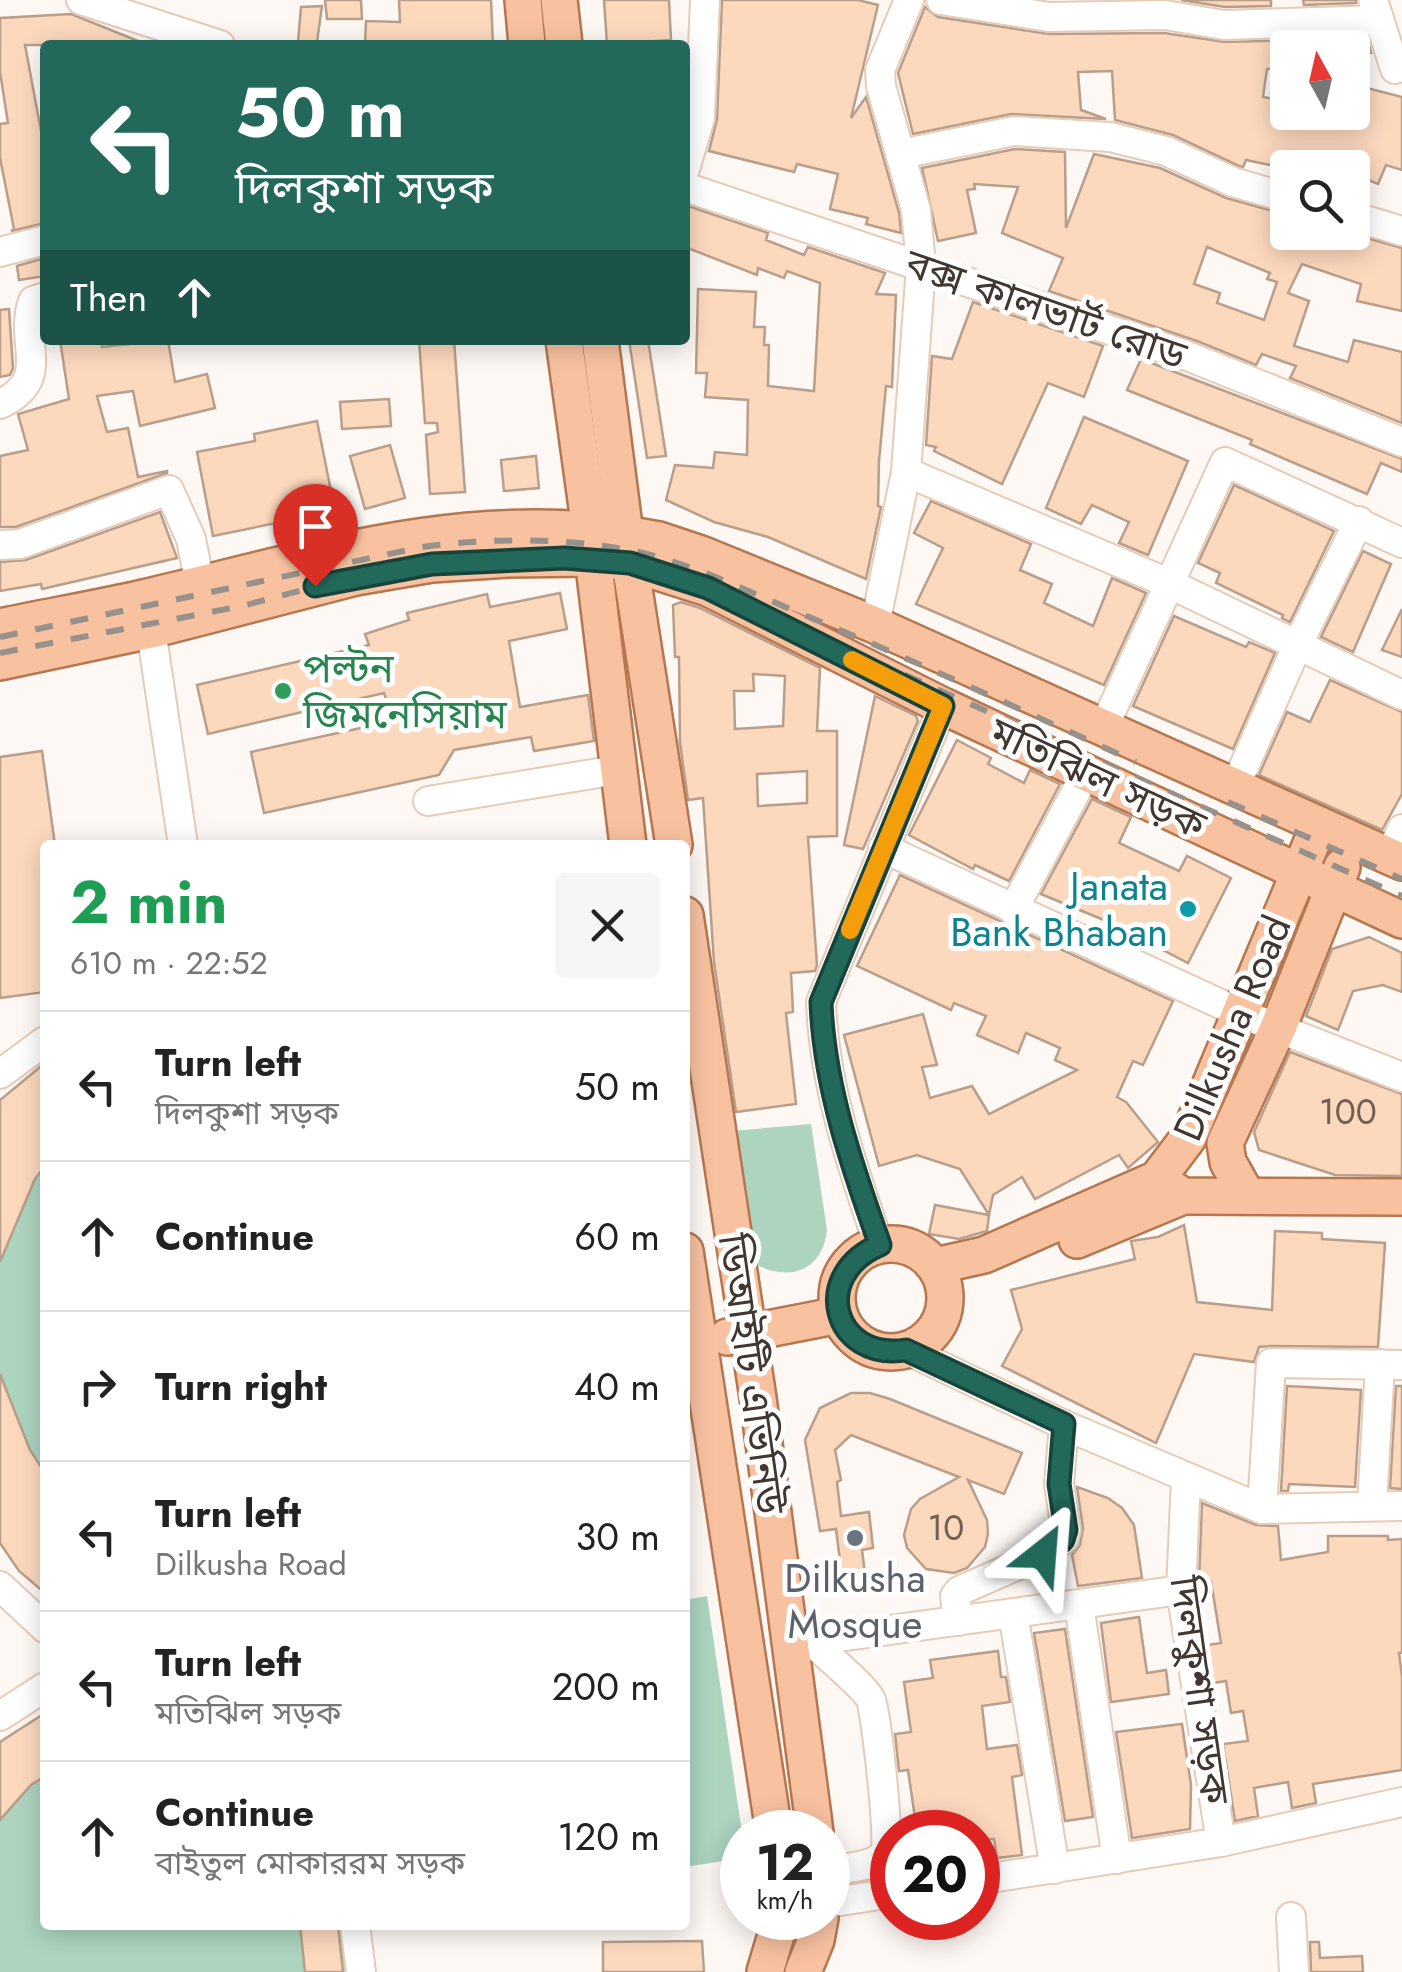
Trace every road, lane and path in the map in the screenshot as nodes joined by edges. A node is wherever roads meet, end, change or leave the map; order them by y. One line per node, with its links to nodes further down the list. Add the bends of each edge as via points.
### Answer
1 (523, 0): 9 (main road)
2 (559, 0): 10 (main road)
3 (705, 0): 12 (street, via 700,118)
4 (908, 0): 13 (street, via 880,70)
5 (941, 0): 7 (street, via 1049,17 1165,15 1224,24)
6 (88, 1): 8 (street)
7 (1376, 10): 11 (street)
8 (205, 40)
9 (527, 40)
10 (563, 40)
11 (1395, 69)
12 (690, 152)
13 (901, 154): 15 (street, via 1014,131 1110,137 1166,151); 20 (street)
14 (690, 189): 20 (street, বক্স কালভার্ট রোড)
15 (1270, 193)
16 (1370, 221): 17 (street)
17 (1402, 231)
18 (40, 241): 19 (street)
19 (0, 252)
20 (921, 266): 25 (street, বক্স কালভার্ট রোড, via 1190,357); 26 (street)
21 (40, 298): 24 (street, via 30,311 30,376 24,390)
22 (565, 345): 30 (main road)
23 (600, 345): 30 (main road)
24 (0, 404)
25 (1402, 442)
26 (906, 472): 31 (street); 33 (street)
27 (1359, 521): 28 (street); 31 (street, via 1225,462); 36 (street)
28 (1402, 542)
29 (0, 545): 32 (street, via 20,544 169,490 191,539)
30 (609, 546): 32 (main road, via 490,529 352,546); 33 (main road, মতিঝিল সড়ক, via 659,540); 35 (main road, via 432,564 315,586); 39 (main road, মতিঝিল সড়ক); 41 (main road); 48 (main road)
31 (1168, 583): 36 (street); 40 (street)
32 (200, 584): 34 (main road)
33 (875, 625): 40 (main road, মতিঝিল সড়ক)
34 (0, 627)
35 (151, 630): 37 (main road); 46 (street)
36 (1298, 644): 38 (street); 43 (street)
37 (0, 662)
38 (1402, 695)
39 (943, 706): 42 (main road, মতিঝিল সড়ক); 50 (street)
40 (1103, 729): 43 (main road, মতিঝিল সড়ক)
41 (617, 770): 44 (street); 47 (main road)
42 (1086, 771): 52 (main road, মতিঝিল সড়ক); 54 (street)
43 (1234, 789): 45 (main road, মতিঝিল সড়ক)
44 (428, 802)
45 (1319, 826): 49 (main road, মতিঝিল সড়ক); 52 (main road, Dilkusha Road)
46 (182, 840)
47 (627, 840)
48 (673, 840)
49 (1353, 840): 51 (main road, মতিঝিল সড়ক); 53 (main road)
50 (883, 848): 54 (street); 65 (street, via 821,1002 822,1043 846,1150)
51 (1398, 850)
52 (1299, 872): 53 (main road, মতিঝিল সড়ক); 57 (main road, Dilkusha Road)
53 (1334, 888): 55 (main road, মতিঝিল সড়ক); 58 (main road)
54 (1014, 910): 57 (street)
55 (1402, 920)
56 (690, 948): 69 (main road, ডিআইটি এভিনিউ)
57 (1242, 1014): 58 (street); 62 (main road, Dilkusha Road)
58 (1278, 1028): 61 (street); 63 (main road, via 1225,1144)
59 (40, 1045): 60 (street)
60 (0, 1074)
61 (1402, 1077)
62 (1170, 1188): 63 (main road, Dilkusha Road); 66 (main road, Dilkusha Road, via 984,1255)
63 (1248, 1196): 64 (main road, Dilkusha Road)
64 (1402, 1197)
65 (880, 1245): 66 (main road, via 910,1247); 68 (main road, via 849,1263 836,1297)
66 (940, 1278): 71 (main road, via 945,1306 932,1333)
67 (690, 1284): 70 (main road, ডিআইটি এভিনিউ)
68 (839, 1314): 69 (main road); 71 (main road, via 858,1341)
69 (748, 1334): 70 (main road); 73 (main road, ডিআইটি এভিনিউ)
70 (699, 1342): 74 (main road, ডিআইটি এভিনিউ)
71 (906, 1350): 75 (street)
72 (1391, 1364): 77 (street); 79 (street, via 1271,1364)
73 (758, 1398): 74 (main road); 86 (main road, ডিআইটি এভিনিউ)
74 (697, 1408): 90 (main road, ডিআইটি এভিনিউ)
75 (1064, 1424): 76 (street); 84 (street, via 1063,1540 959,1592)
76 (1186, 1478): 79 (street); 81 (street, দিলকুশা সড়ক)
77 (1372, 1505): 78 (street); 79 (street)
78 (1402, 1506)
79 (1262, 1509)
80 (0, 1586): 85 (street)
81 (1181, 1590): 82 (street); 92 (street, দিলকুশা সড়ক)
82 (1079, 1606): 83 (street); 93 (street)
83 (1013, 1613): 84 (street); 95 (street)
84 (958, 1621): 86 (street)
85 (40, 1623)
86 (799, 1642): 91 (main road, ডিআইটি এভিনিউ); 94 (street, via 870,1700 888,1848 867,1864)
87 (40, 1690): 88 (street)
88 (0, 1716)
89 (1402, 1802): 92 (street, দিলকুশা সড়ক)
90 (770, 1810)
91 (813, 1810)
92 (1221, 1842): 93 (street, দিলকুশা সড়ক)
93 (1117, 1858): 95 (street, দিলকুশা সড়ক)
94 (850, 1867)
95 (1055, 1868): 96 (street, দিলকুশা সড়ক)
96 (1000, 1877)
97 (1291, 1917): 103 (street)
98 (356, 1930): 102 (street)
99 (785, 1940): 101 (main road)
100 (816, 1940): 101 (main road)
101 (789, 1968)
102 (361, 1972)
103 (1294, 1972)

